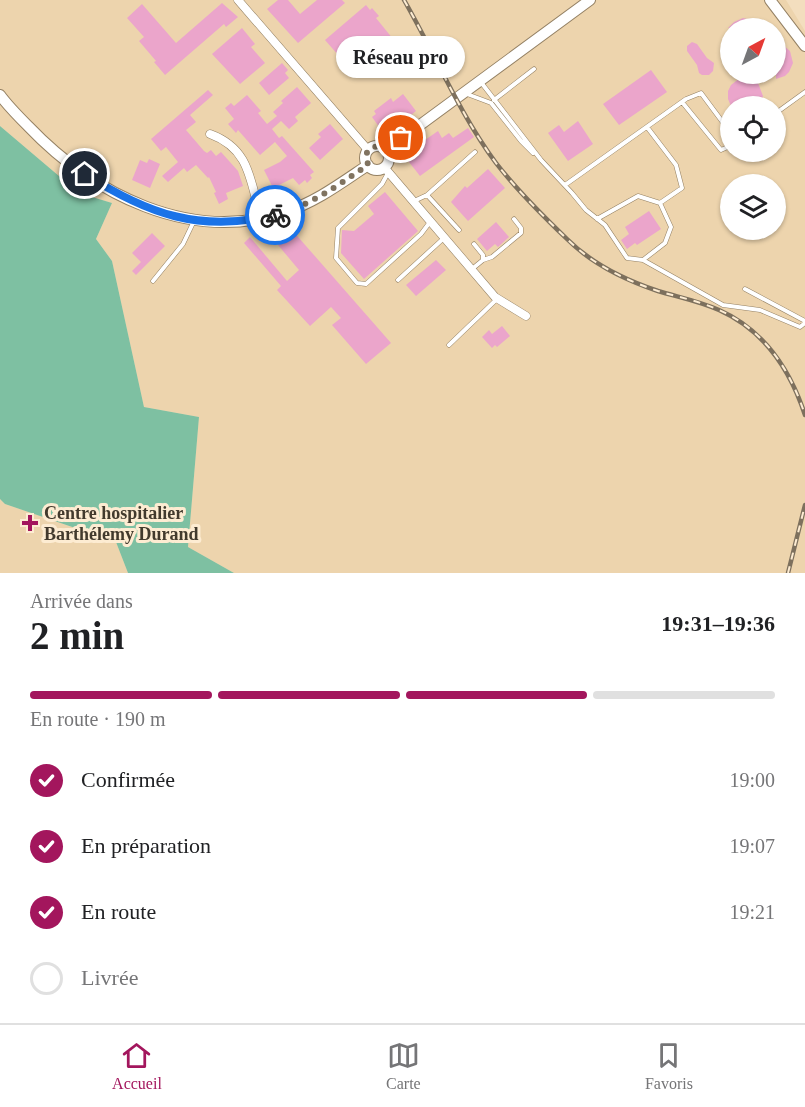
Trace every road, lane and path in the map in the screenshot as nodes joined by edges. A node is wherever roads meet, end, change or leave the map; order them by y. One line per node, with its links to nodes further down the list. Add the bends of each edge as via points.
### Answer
1 (238, 0): 17 (street)
2 (590, 0): 6 (main road)
3 (774, 2): 4 (main road)
4 (805, 46)
5 (534, 69): 10 (lane)
6 (480, 81): 7 (main road); 10 (lane)
7 (464, 92): 18 (main road); 20 (lane, via 491,103)
8 (805, 92): 12 (lane)
9 (0, 95): 30 (main road, via 41,140 97,182 143,207)
10 (494, 100): 20 (lane)
11 (682, 102): 13 (lane, via 701,93); 14 (lane); 16 (lane)
12 (786, 106)
13 (720, 119)
14 (647, 127): 23 (lane); 26 (lane, via 676,165 682,188)
15 (210, 134): 27 (street, via 226,140 249,169)
16 (720, 149)
17 (368, 150): 18 (main road, via 378,146); 21 (main road)
18 (386, 150): 22 (main road)
19 (475, 152): 24 (lane)
20 (541, 160): 23 (lane)
21 (368, 165): 22 (main road); 27 (main road, via 308,203)
22 (386, 170): 25 (street); 31 (lane, via 382,184 338,228 336,258 357,283 366,284)
23 (565, 185): 29 (lane)
24 (427, 195): 25 (lane); 32 (lane)
25 (413, 201): 31 (street)
26 (660, 203): 29 (lane, via 638,196); 36 (lane, via 671,227 665,243)
27 (261, 218): 30 (main road)
28 (514, 219): 35 (lane, via 521,232)
29 (597, 219): 36 (lane, via 627,258)
30 (194, 220): 39 (lane, via 183,244)
31 (431, 222): 33 (street)
32 (459, 230)
33 (444, 238): 37 (street); 38 (lane)
34 (474, 244): 35 (lane)
35 (483, 260): 37 (lane)
36 (643, 261): 43 (lane, via 723,305 760,310 800,327)
37 (472, 269): 41 (street)
38 (398, 280)
39 (153, 281)
40 (745, 289): 43 (lane)
41 (498, 299): 42 (street); 44 (lane)
42 (526, 316)
43 (805, 322)
44 (449, 345)

